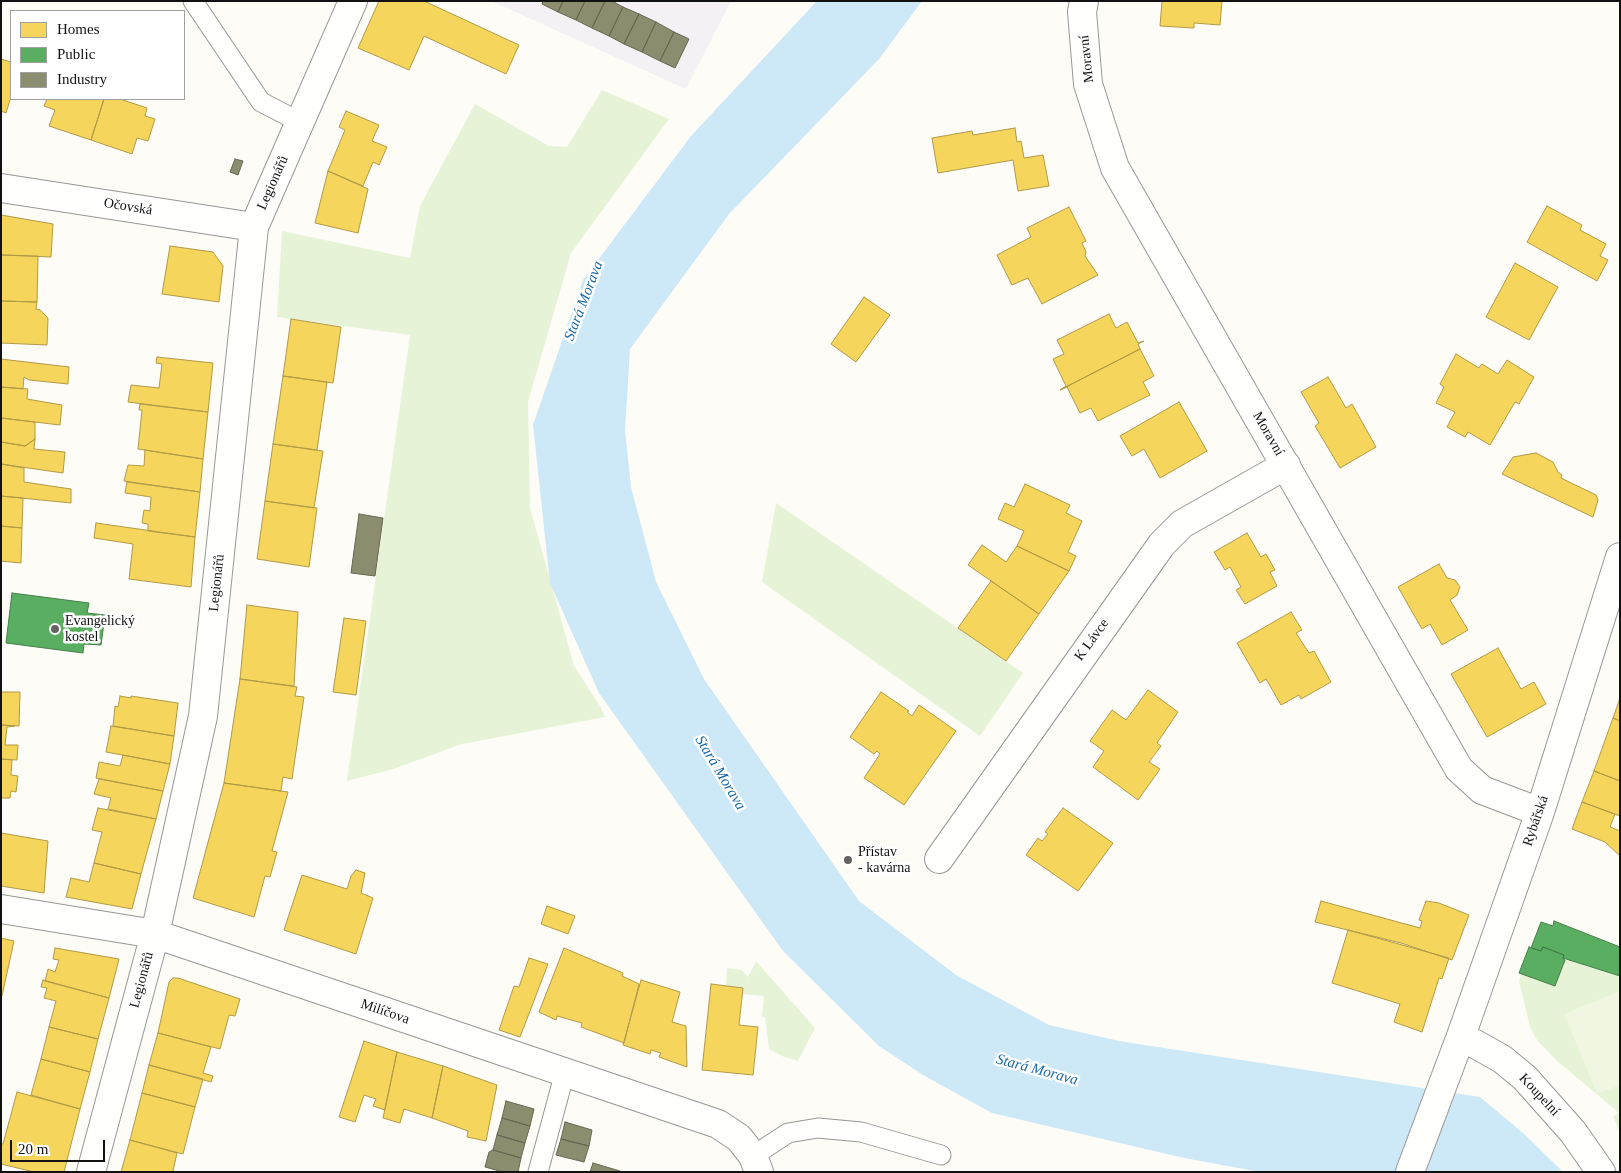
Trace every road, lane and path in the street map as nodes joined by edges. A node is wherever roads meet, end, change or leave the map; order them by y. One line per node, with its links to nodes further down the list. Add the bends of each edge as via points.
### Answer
1 (193, 1): 4 (lane, via 261,102)
2 (352, 1): 4 (street, Legionářů)
3 (1084, 1): 7 (street, Moravní, via 1082,12 1088,84 1115,168)
4 (300, 122): 6 (street, Legionářů)
5 (1, 188): 6 (street, Očovská)
6 (254, 227): 12 (street, Legionářů, via 203,716)
7 (1286, 465): 9 (street, Moravní, via 1459,769 1482,790); 10 (street, K Lávce, via 1182,524 1162,544)
8 (1620, 557): 9 (street, Rybářská)
9 (1540, 812): 13 (street, Rybářská)
10 (939, 859)
11 (1, 909): 12 (street, Milíčova)
12 (155, 934): 14 (street, Milíčova); 17 (street, Legionářů)
13 (1461, 1036): 19 (street, Rybářská); 20 (street, Koupelní, via 1502,1059 1525,1078 1573,1132)
14 (564, 1072): 16 (street, Milíčova, via 718,1124 739,1138); 18 (lane)
15 (940, 1155): 16 (lane, via 861,1132 818,1128 788,1133)
16 (756, 1164)
17 (91, 1172)
18 (538, 1172)
19 (1410, 1172)
20 (1601, 1172)

